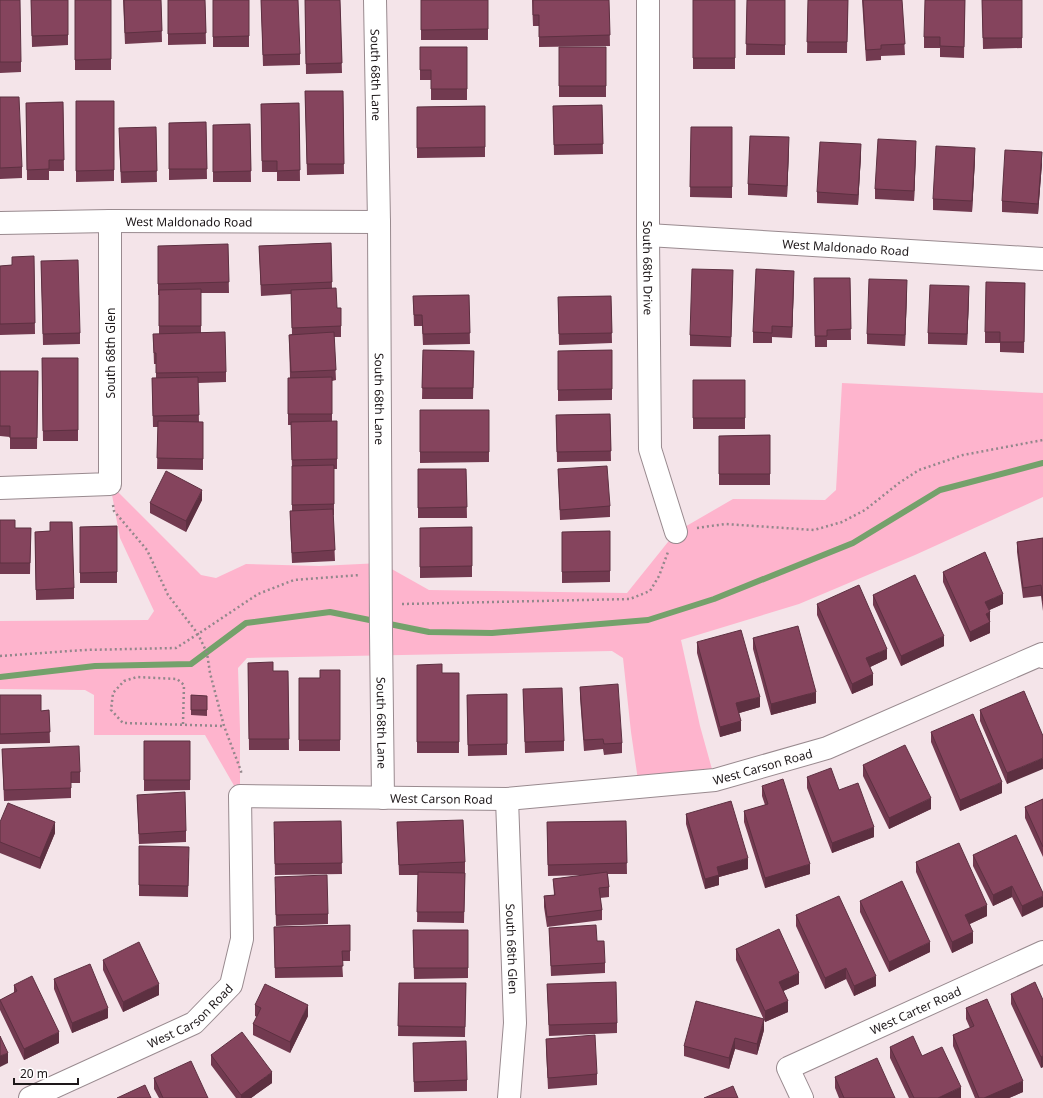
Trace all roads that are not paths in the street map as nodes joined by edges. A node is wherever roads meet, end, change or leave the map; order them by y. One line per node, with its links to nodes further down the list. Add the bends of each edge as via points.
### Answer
1 (375, 0): 4 (street, South 68th Lane)
2 (648, 0): 6 (street, South 68th Drive)
3 (110, 221): 4 (street, West Maldonado Road); 5 (street, West Maldonado Road); 8 (street, South 68th Glen, via 110,484)
4 (379, 222): 11 (street, South 68th Lane)
5 (0, 223)
6 (648, 235): 7 (street, West Maldonado Road); 9 (street, South 68th Drive, via 650,449)
7 (1043, 259)
8 (0, 488)
9 (676, 532)
10 (1042, 656): 12 (street, West Carson Road, via 827,748 715,780)
11 (383, 798): 12 (street, West Carson Road); 14 (street, West Carson Road, via 240,796 242,938 231,985 194,1023)
12 (507, 799): 15 (street, South 68th Glen, via 515,1023)
13 (1043, 952): 16 (street, West Carter Road, via 788,1068)
14 (30, 1098)
15 (509, 1098)
16 (802, 1098)

